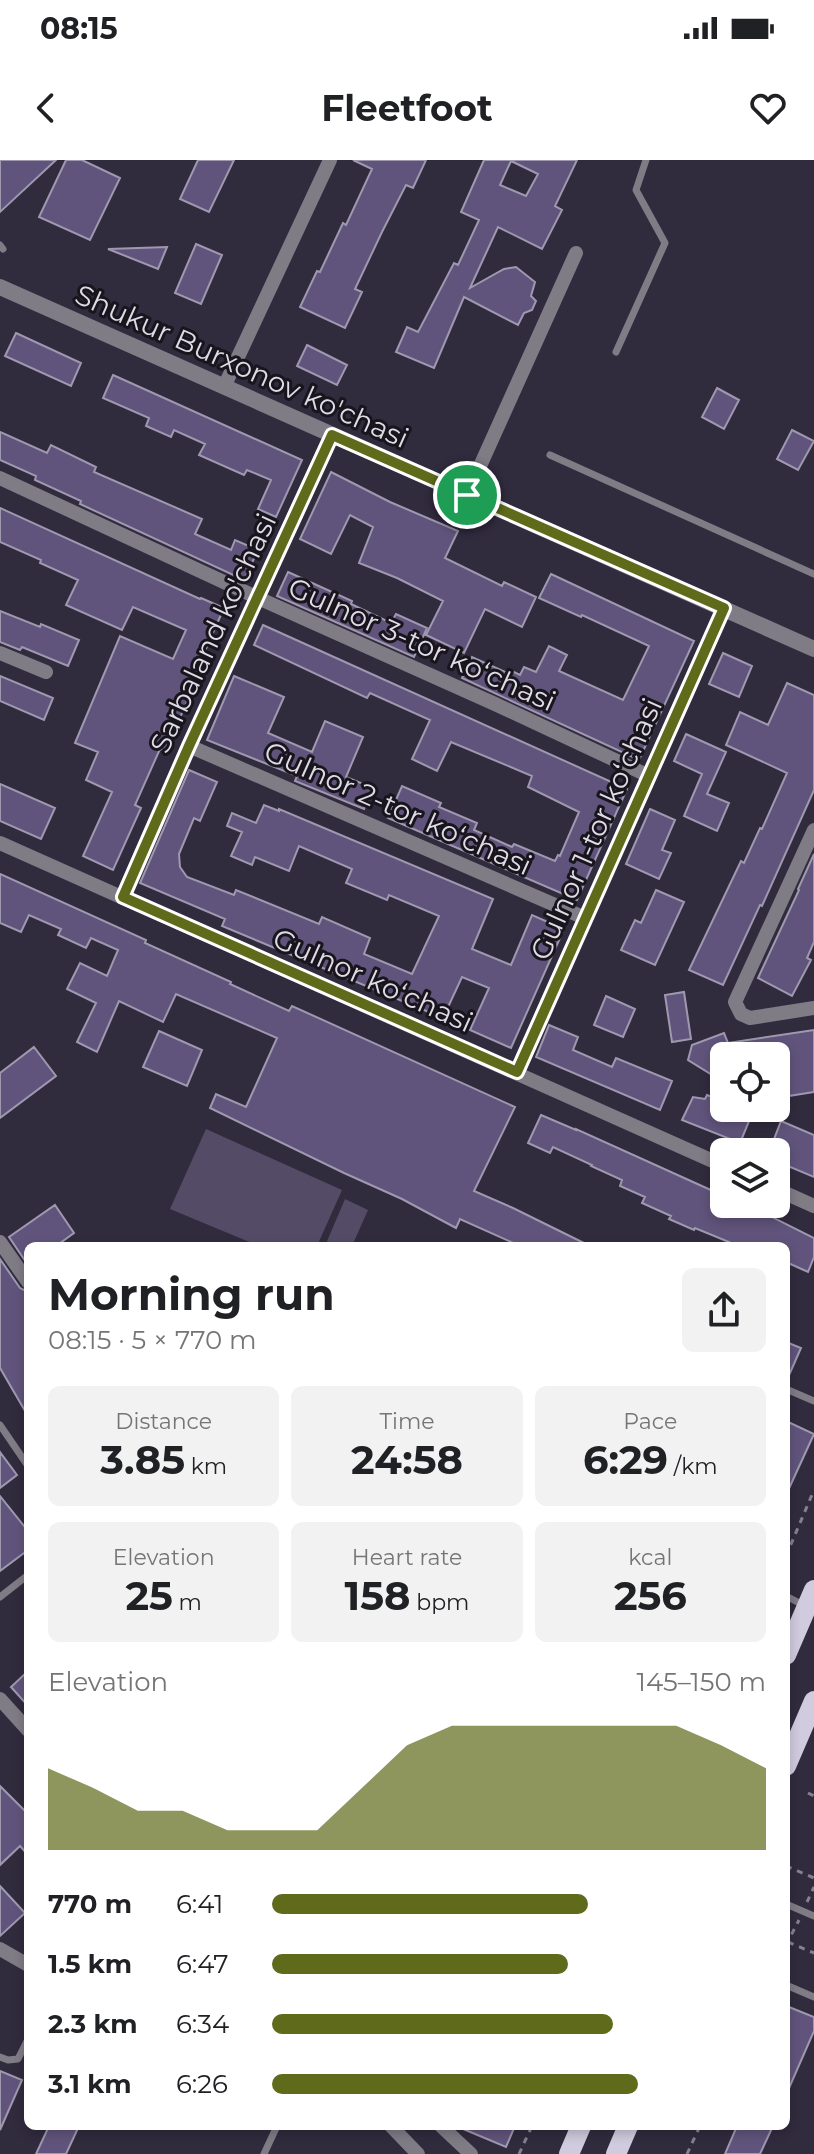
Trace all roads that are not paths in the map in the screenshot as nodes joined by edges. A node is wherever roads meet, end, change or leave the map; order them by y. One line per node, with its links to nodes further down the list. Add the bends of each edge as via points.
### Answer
1 (330, 160): 6 (street)
2 (646, 160): 5 (lane, via 636,190 665,243)
3 (576, 253): 10 (street)
4 (0, 287): 6 (street, Shukur Burxonov ko'chasi)
5 (616, 352)
6 (224, 387): 7 (street, Shukur Burxonov ko'chasi)
7 (332, 435): 10 (street, Shukur Burxonov ko'chasi); 12 (street, Sarbaland ko'chasi)
8 (550, 455): 11 (lane)
9 (0, 478): 12 (street, Gulnor 3-tor koʻchasi)
10 (467, 495): 13 (street, Shukur Burxonov ko'chasi)
11 (814, 574)
12 (258, 598): 17 (street, Sarbaland ko'chasi); 18 (street, Gulnor 3-tor koʻchasi)
13 (724, 608): 14 (street, Shukur Burxonov ko'chasi); 18 (street, Gulnor 1-tor koʻchasi)
14 (814, 649)
15 (0, 653): 16 (street)
16 (46, 672)
17 (189, 746): 21 (street, Sarbaland ko'chasi); 22 (street, Gulnor 2-tor koʻchasi)
18 (649, 776): 22 (street, Gulnor 1-tor koʻchasi)
19 (814, 830): 23 (street, via 735,1002 750,1018)
20 (0, 843): 21 (street, Gulnor koʻchasi)
21 (123, 897): 24 (street, Gulnor koʻchasi)
22 (585, 918): 24 (street, Gulnor 1-tor koʻchasi)
23 (814, 1008)
24 (517, 1072): 25 (street, Gulnor koʻchasi)
25 (710, 1160)
26 (790, 1195): 27 (street)
27 (814, 1206)
28 (0, 1242): 29 (street)
29 (24, 1276)
30 (790, 1391): 31 (lane)
31 (814, 1401)
32 (0, 1425): 33 (lane)
33 (24, 1460)
34 (24, 1578): 36 (lane)
35 (790, 1596): 37 (lane)
36 (0, 1597)
37 (810, 1598): 38 (main road)
38 (790, 1646)
39 (0, 1699): 41 (street)
40 (814, 1701): 42 (main road)
41 (24, 1726)
42 (790, 1757)
43 (790, 1906): 44 (lane)
44 (814, 1916)
45 (0, 1949): 46 (street)
46 (24, 1963)
47 (790, 1987): 48 (lane)
48 (814, 1997)
49 (24, 2047): 50 (lane, via 18,2059)
50 (0, 2057)
51 (275, 2130): 56 (lane)
52 (395, 2130): 57 (street)
53 (451, 2130): 58 (street)
54 (579, 2130): 59 (main road)
55 (626, 2130): 60 (main road)
56 (264, 2154)
57 (418, 2154)
58 (471, 2154)
59 (569, 2154)
60 (616, 2154)

